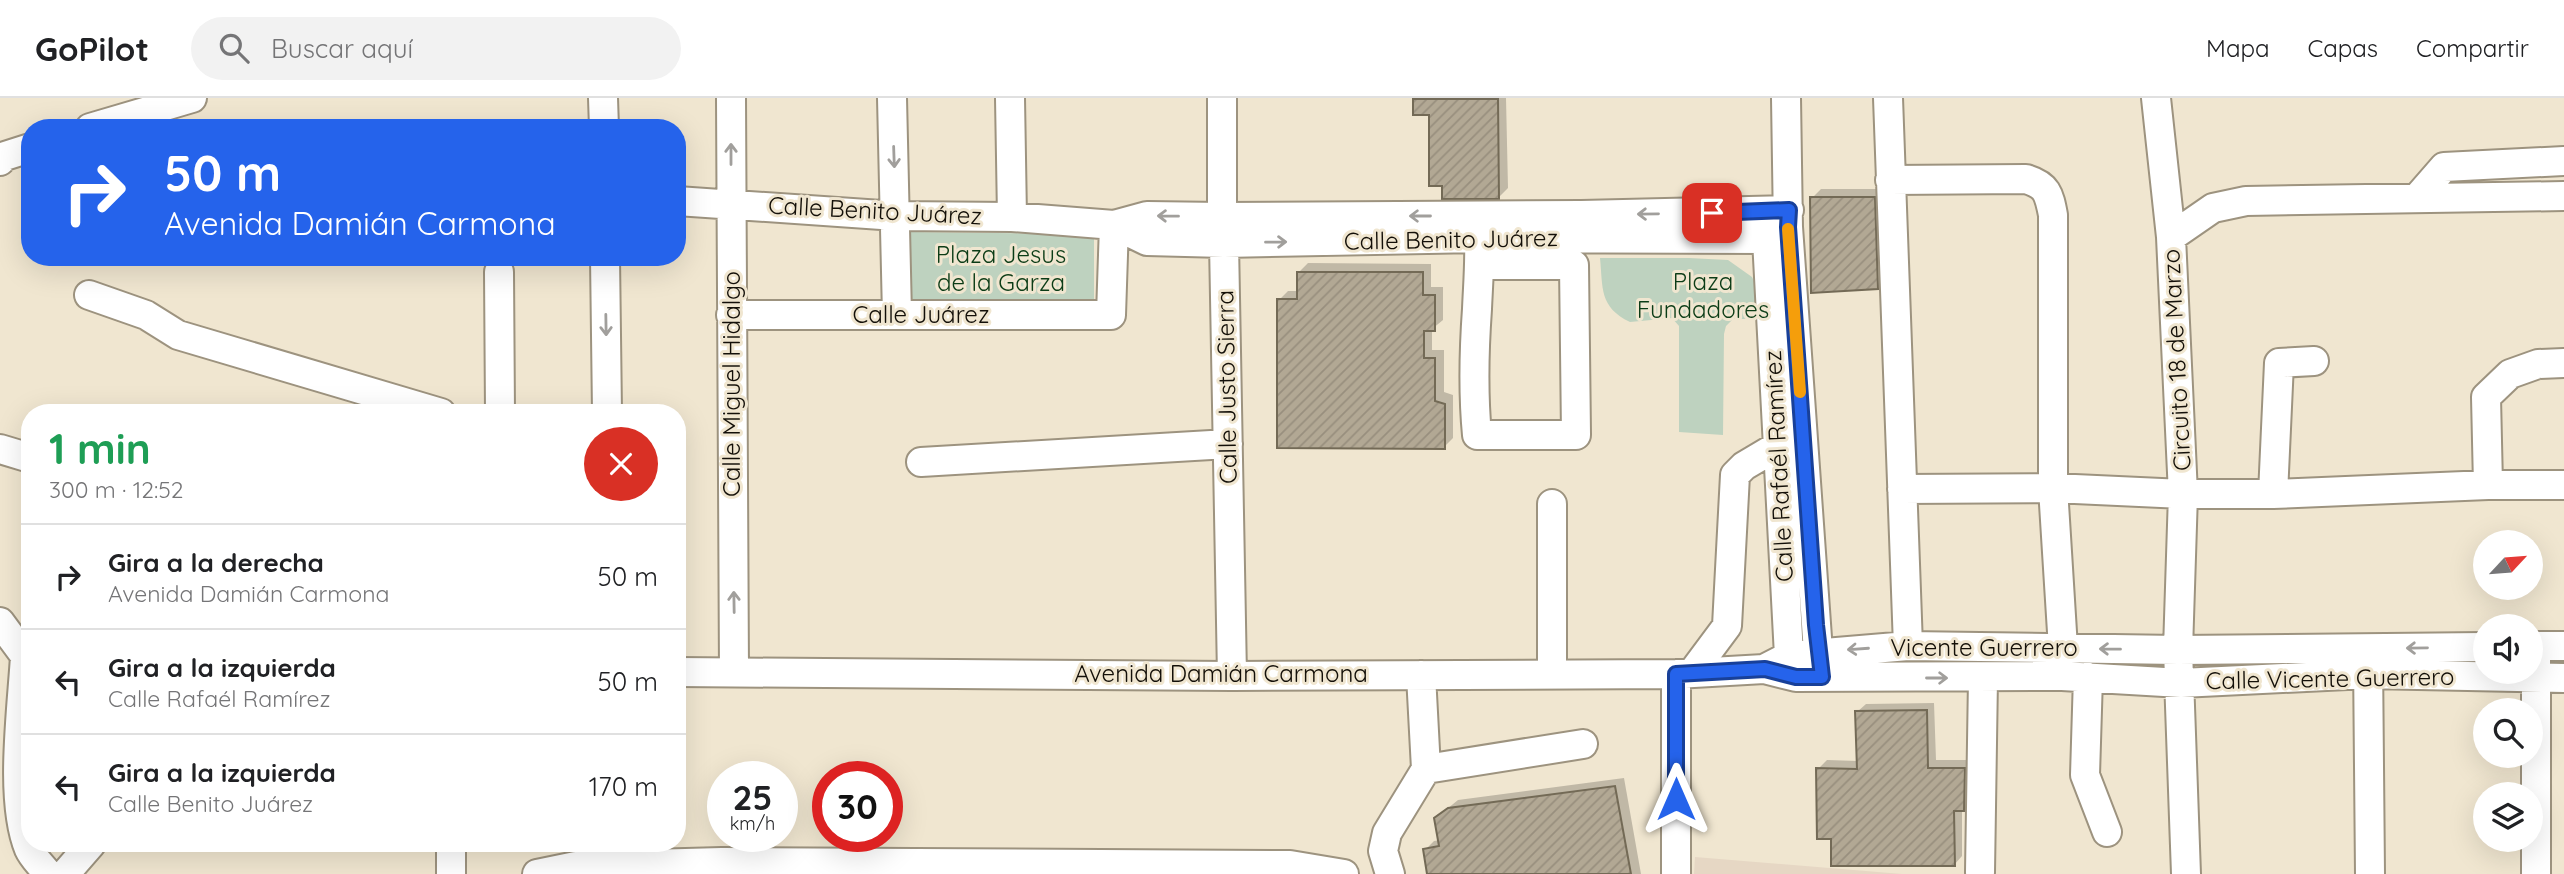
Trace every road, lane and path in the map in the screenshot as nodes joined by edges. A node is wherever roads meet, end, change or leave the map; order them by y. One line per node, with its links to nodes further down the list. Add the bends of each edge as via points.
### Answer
1 (192, 98): 10 (street)
2 (603, 98): 11 (street)
3 (731, 98): 19 (street, Calle Miguel Hidalgo, one-way to 3)
4 (892, 98): 20 (street, one-way to 20)
5 (1010, 98): 21 (street)
6 (1222, 98): 25 (street, Calle Justo Sierra)
7 (1786, 98): 22 (street, Calle Rafaél Ramírez)
8 (2156, 98): 26 (street, Circuito 18 de Marzo)
9 (1887, 103): 15 (street)
10 (121, 119)
11 (604, 119)
12 (21, 151): 13 (street)
13 (0, 160)
14 (2564, 162): 17 (street, via 2444,167)
15 (1890, 180): 45 (street, via 2026,179 2039,183 2049,194 2053,215); 46 (street)
16 (2564, 196): 17 (street)
17 (2417, 198): 26 (street, via 2246,201 2213,208)
18 (686, 201): 19 (street, Calle Benito Juárez)
19 (732, 203): 20 (street, Calle Benito Juárez); 31 (street, Calle Miguel Hidalgo)
20 (896, 216): 21 (street, Calle Benito Juárez); 32 (street)
21 (1012, 217): 23 (street, Calle Benito Juárez)
22 (1778, 222): 24 (street, Calle Benito Juárez); 39 (street, Calle Rafaél Ramírez); 59 (street, Calle Rafaél Ramírez)
23 (1114, 225): 25 (street, Calle Benito Juárez, via 1147,216); 32 (street, Calle Juárez, via 1111,315)
24 (1581, 227): 25 (street, Calle Benito Juárez, one-way to 25); 27 (street, Calle Benito Juárez)
25 (1223, 230): 27 (street, Calle Benito Juárez, one-way to 27); 38 (street, Calle Justo Sierra)
26 (2171, 237): 47 (street, Circuito 18 de Marzo)
27 (1480, 251): 27 (street, via 1574,265 1576,435 1477,435)
28 (605, 266): 37 (street, one-way to 37)
29 (499, 272): 36 (street)
30 (89, 295): 35 (street, via 146,315 178,335)
31 (731, 315): 32 (street, Calle Juárez); 61 (street, Calle Miguel Hidalgo, one-way to 31)
32 (897, 315)
33 (2314, 362): 48 (street, via 2279,363)
34 (2564, 363): 43 (street, via 2510,374 2486,397)
35 (408, 404)
36 (500, 404)
37 (607, 404)
38 (1228, 444): 42 (street); 65 (street, Calle Justo Sierra)
39 (1776, 447): 59 (street, Calle Rafaél Ramírez); 62 (street, via 1735,475 1727,626)
40 (0, 449): 41 (street)
41 (21, 455)
42 (920, 461)
43 (2488, 485): 44 (street, Circuito 18 de Marzo); 48 (street, Circuito 18 de Marzo)
44 (2564, 485)
45 (2053, 488): 46 (street); 47 (street); 55 (street)
46 (1902, 489): 51 (street)
47 (2183, 494): 48 (street, Circuito 18 de Marzo); 57 (street)
48 (2273, 494)
49 (1552, 504): 63 (street)
50 (0, 622): 54 (street)
51 (1908, 646): 55 (street, Vicente Guerrero); 59 (street, Vicente Guerrero, one-way to 59)
52 (2543, 646): 53 (street)
53 (2564, 646)
54 (21, 647)
55 (2063, 648): 57 (street, Vicente Guerrero, one-way to 55)
56 (2473, 648): 58 (street, Calle Vicente Guerrero, one-way to 58)
57 (2178, 650): 58 (street, Calle Vicente Guerrero); 69 (street)
58 (2368, 661): 68 (street, Calle Vicente Guerrero); 69 (street, Calle Vicente Guerrero); 88 (street)
59 (1806, 665): 62 (street, Avenida Damián Carmona); 67 (street, Vicente Guerrero, one-way to 67)
60 (686, 671): 61 (street, Avenida Damián Carmona)
61 (734, 671): 65 (street, Avenida Damián Carmona)
62 (1684, 673): 63 (street, Avenida Damián Carmona); 86 (street)
63 (1552, 674): 64 (street, Avenida Damián Carmona)
64 (1421, 675): 65 (street, Avenida Damián Carmona); 72 (street)
65 (1232, 676)
66 (2088, 677): 67 (street, Vicente Guerrero); 69 (street, Vicente Guerrero); 74 (street, via 2085,775)
67 (1983, 678): 79 (street)
68 (2550, 678): 89 (street)
69 (2181, 682): 87 (street)
70 (21, 735): 73 (street)
71 (1583, 744): 72 (street)
72 (1426, 768): 85 (street, via 1387,833 1384,851)
73 (21, 806)
74 (2107, 832)
75 (30, 852): 80 (street)
76 (84, 852): 81 (street)
77 (451, 852): 82 (street)
78 (724, 857): 83 (street, via 576,866); 84 (street, via 1290,865)
79 (1980, 872)
80 (48, 874)
81 (65, 874)
82 (451, 874)
83 (537, 874)
84 (1344, 874)
85 (1390, 874)
86 (1675, 874)
87 (2186, 874)
88 (2370, 874)
89 (2536, 874)

